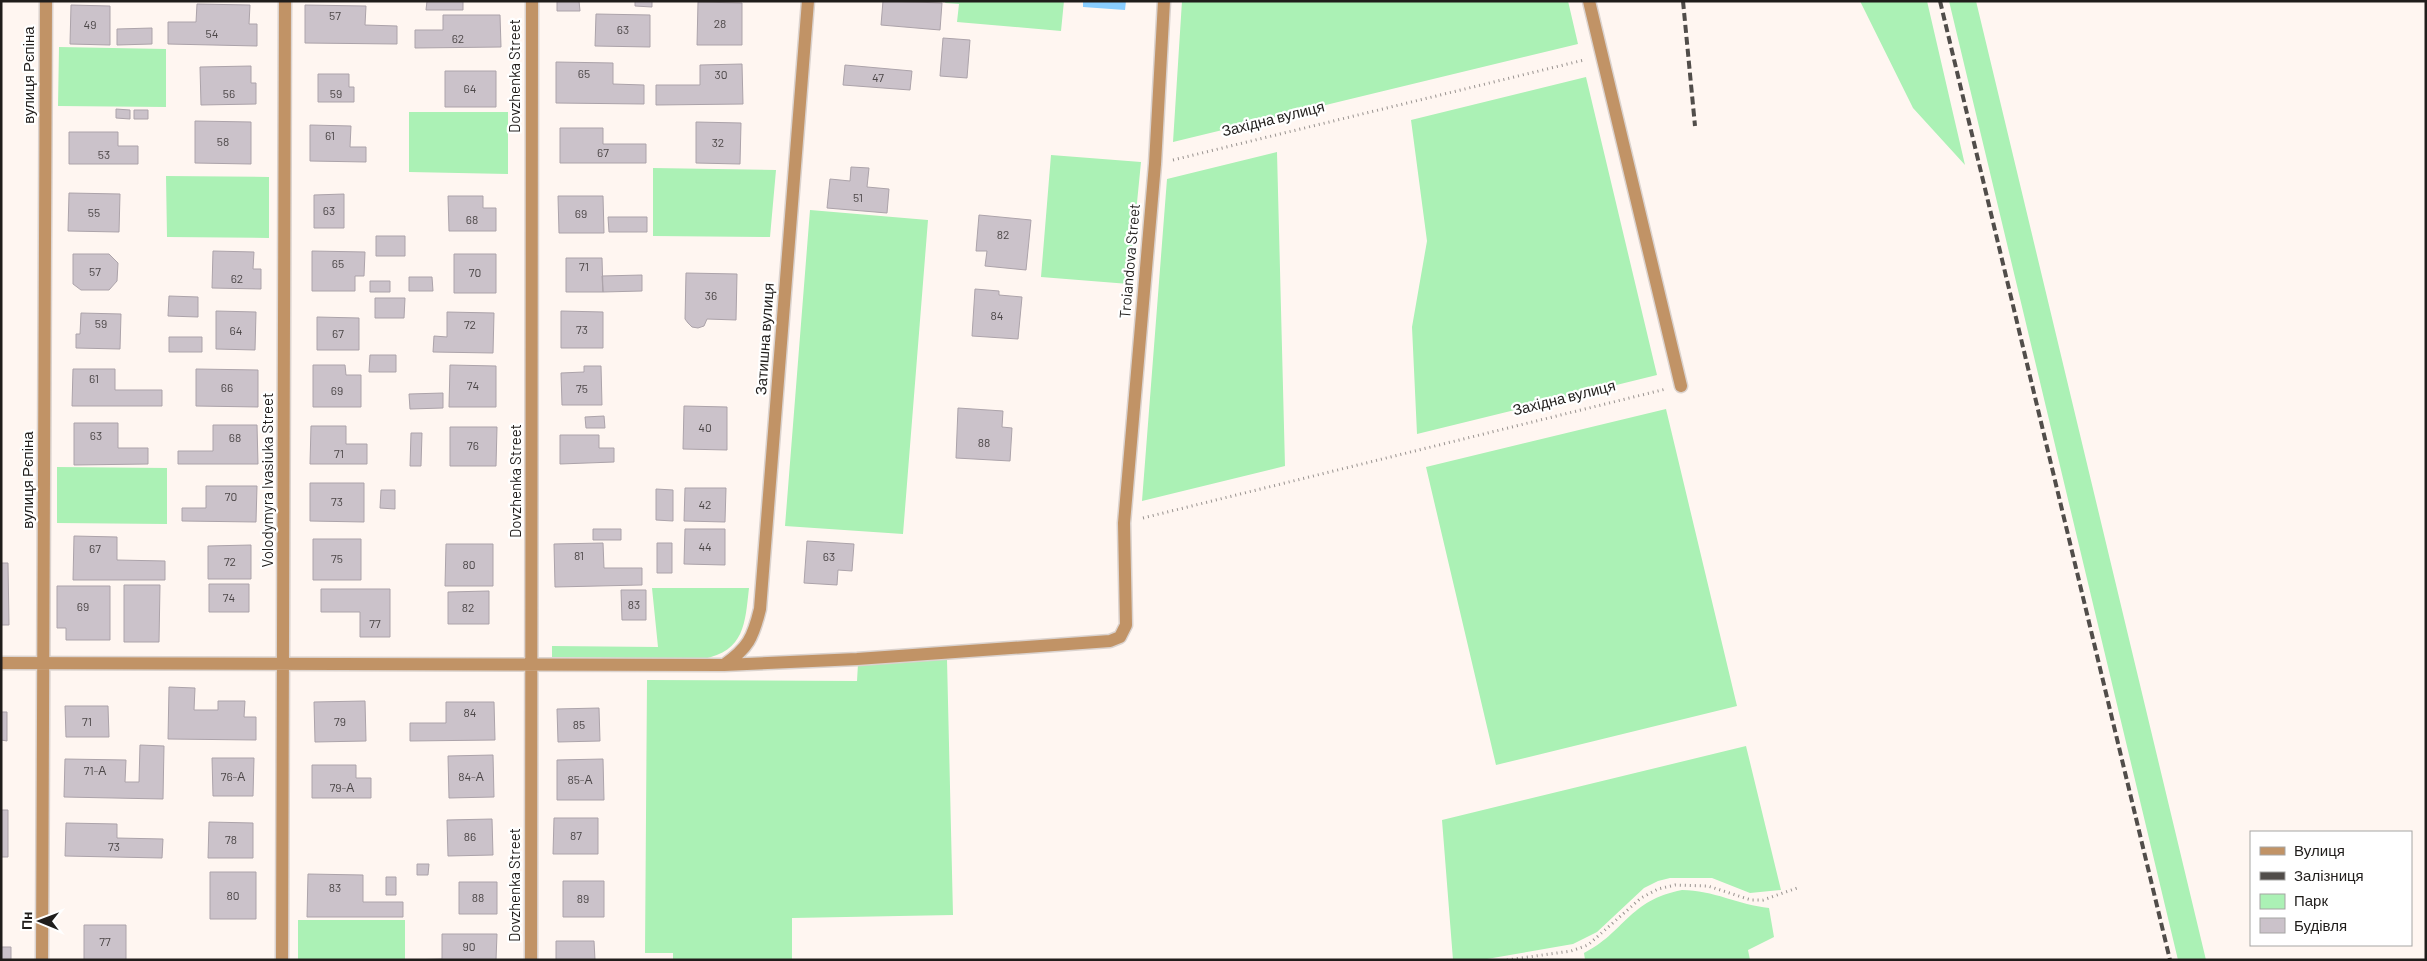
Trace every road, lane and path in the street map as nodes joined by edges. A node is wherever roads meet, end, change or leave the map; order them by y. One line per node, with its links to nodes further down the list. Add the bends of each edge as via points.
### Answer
1 (46, 1): 12 (street, вулиця Рєпіна)
2 (285, 1): 13 (street, Volodymyra Ivasiuka Street)
3 (532, 1): 14 (street, Dovzhenka Street)
4 (808, 1): 15 (street, Затишна вулиця, via 760,609 754,634 747,646)
5 (1164, 1): 8 (street, Troiandova Street)
6 (1589, 1): 7 (street)
7 (1602, 55): 8 (path, Західна вулиця); 9 (street)
8 (1155, 164): 10 (street, Troiandova Street)
9 (1681, 386): 10 (path, Західна вулиця)
10 (1124, 522): 15 (street, Troiandova Street, via 1126,625 1120,637 1110,641)
11 (1, 663): 12 (street, Troiandova Street)
12 (43, 663): 13 (street, Troiandova Street); 17 (street, вулиця Рєпіна)
13 (284, 664): 14 (street, Troiandova Street); 18 (street, Volodymyra Ivasiuka Street)
14 (532, 665): 15 (street, Troiandova Street); 19 (street, Dovzhenka Street)
15 (724, 665)
16 (1800, 887): 20 (path, via 1763,900 1751,900 1708,886 1675,885 1658,889 1641,898 1588,945 1571,951)
17 (42, 960)
18 (282, 960)
19 (531, 960)
20 (1507, 960)

